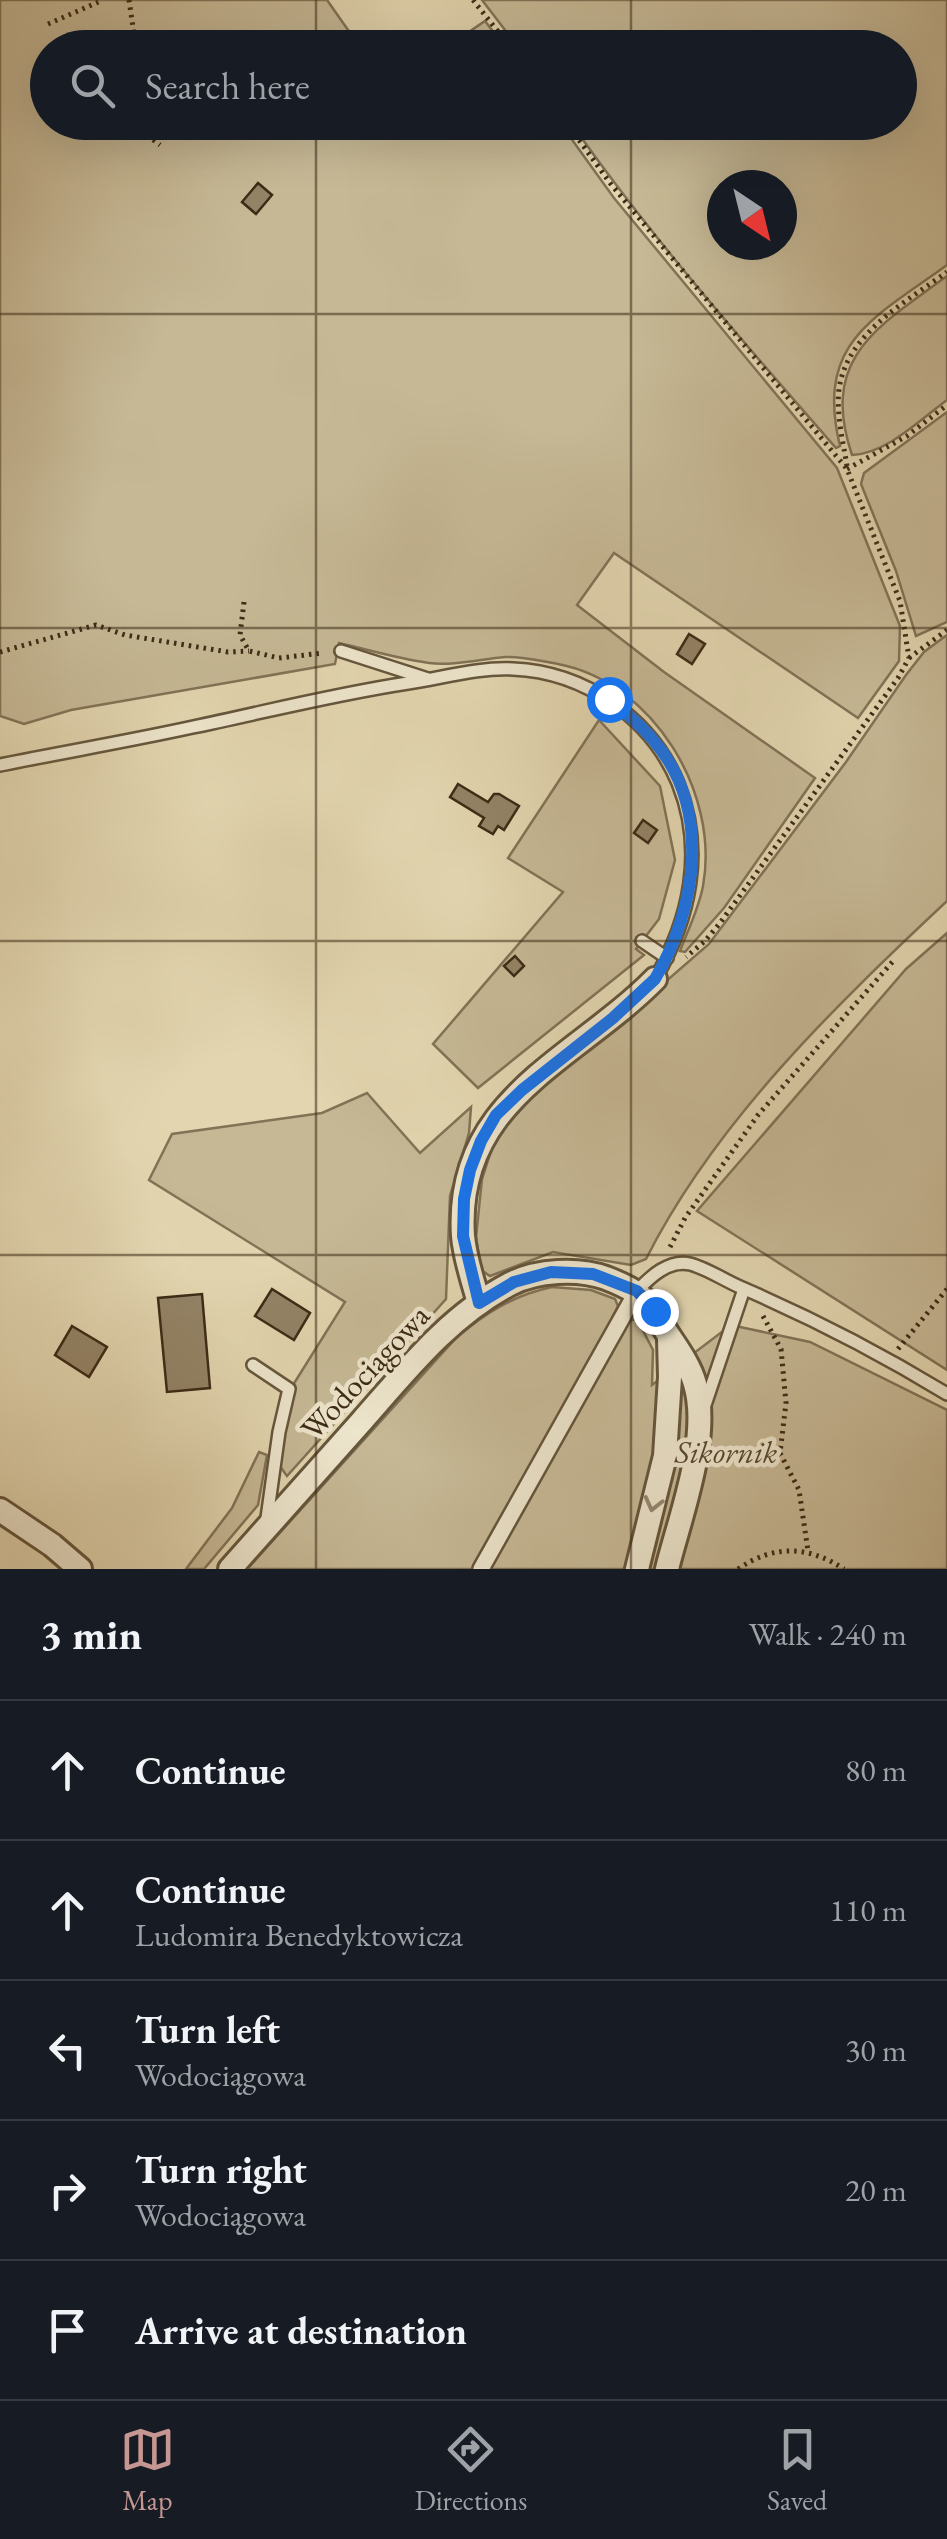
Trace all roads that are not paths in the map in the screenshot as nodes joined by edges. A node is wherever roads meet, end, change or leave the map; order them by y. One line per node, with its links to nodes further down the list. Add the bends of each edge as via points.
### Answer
1 (342, 650): 2 (lane)
2 (430, 680): 3 (lane); 5 (lane, via 513,669 546,674 609,699 656,743 681,789 693,854 686,910)
3 (0, 766)
4 (642, 941): 5 (lane)
5 (668, 958): 6 (lane)
6 (655, 979): 9 (street, via 522,1090 481,1141 464,1199 463,1236)
7 (644, 1284): 8 (lane, via 671,1265 690,1264); 9 (street, Wodociągowa, via 551,1272 514,1282); 10 (street); 18 (street)
8 (744, 1289): 12 (lane); 13 (lane)
9 (479, 1303): 15 (street, Wodociągowa, via 437,1338)
10 (669, 1339): 13 (street, via 696,1386); 19 (street, one-way to 19, via 665,1456)
11 (253, 1365): 15 (lane, via 289,1390)
12 (947, 1394)
13 (699, 1423): 20 (street)
14 (0, 1510): 16 (street)
15 (266, 1529): 17 (street, Wodociągowa)
16 (80, 1569)
17 (230, 1569)
18 (482, 1569)
19 (637, 1569)
20 (667, 1569)

